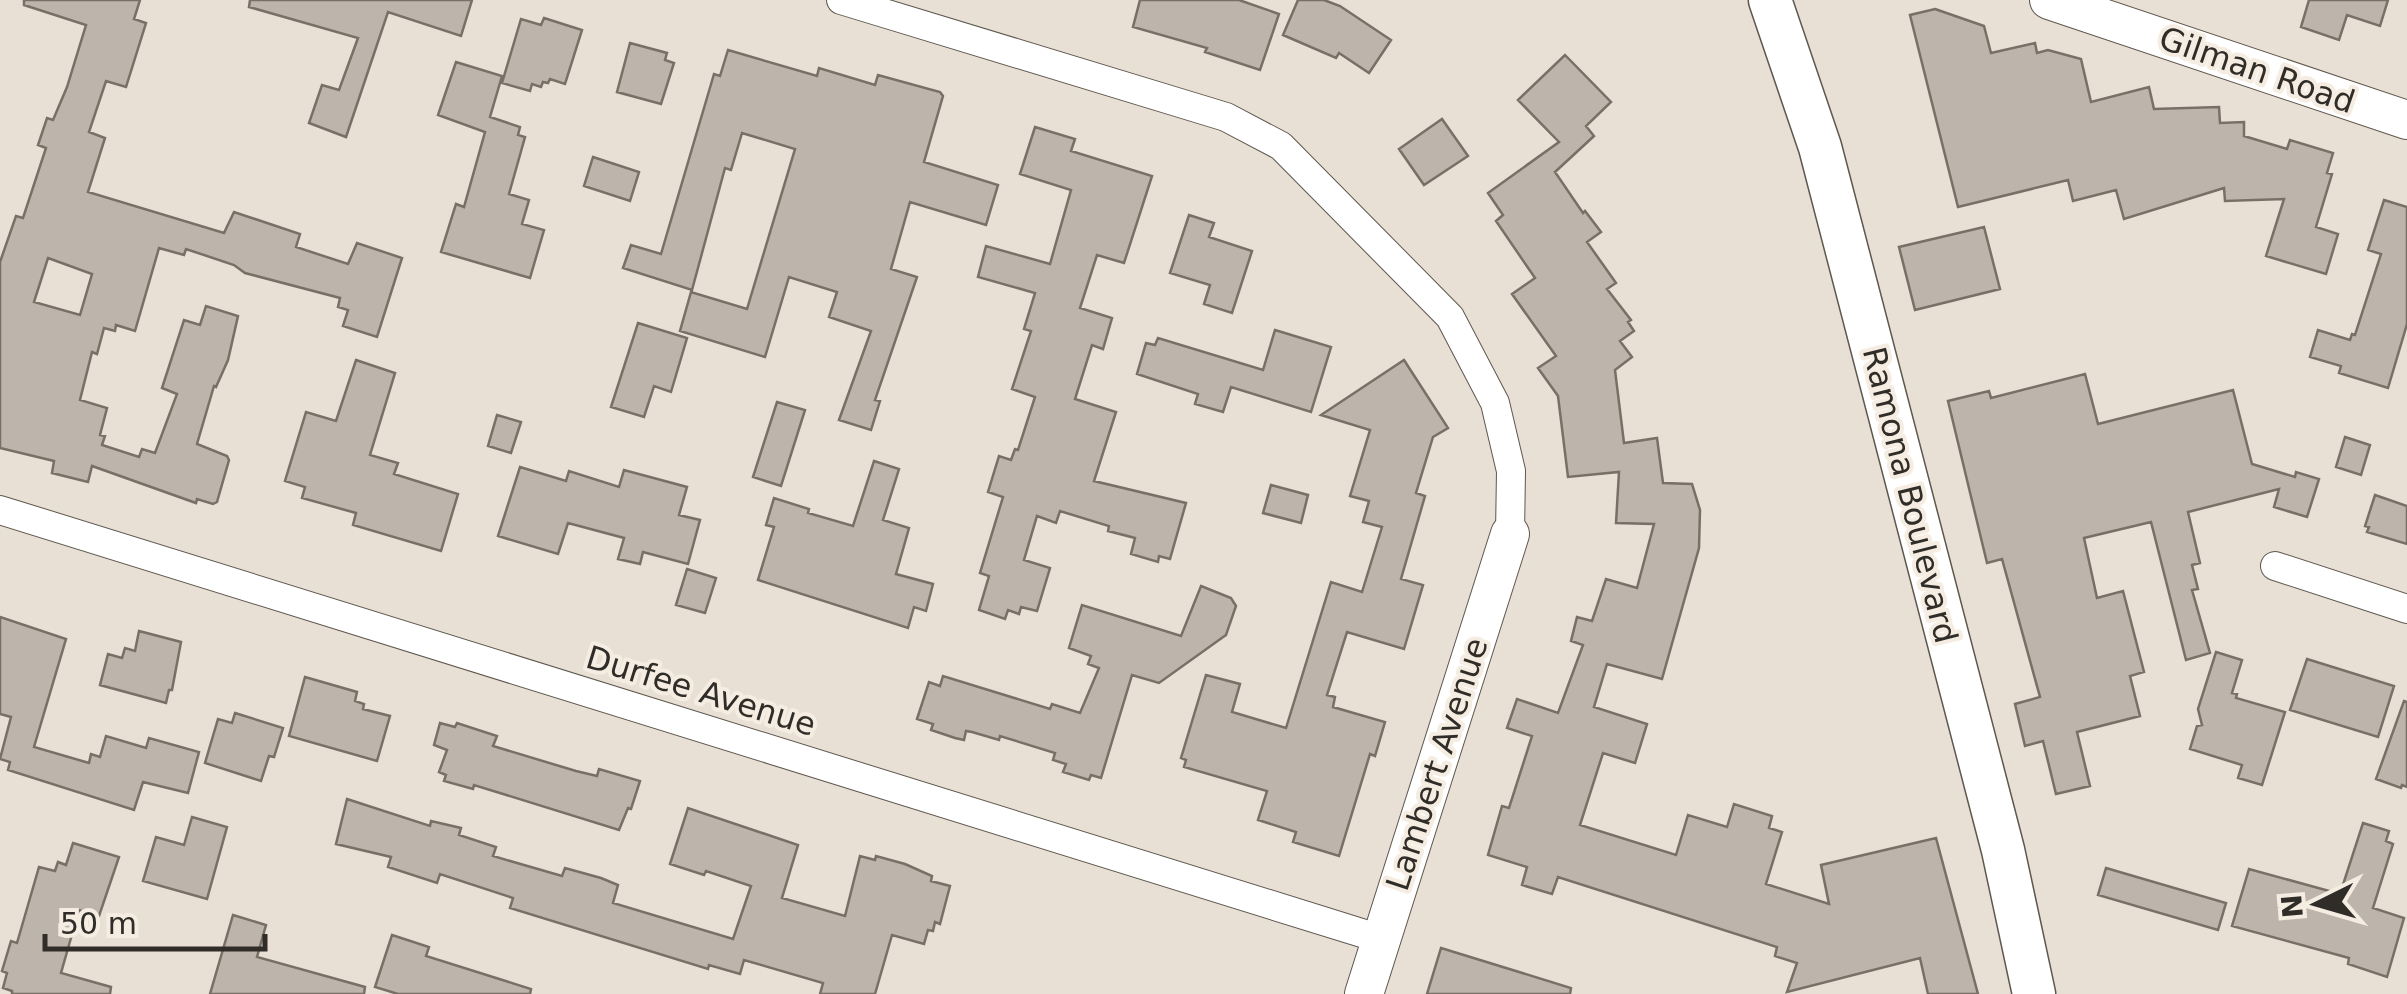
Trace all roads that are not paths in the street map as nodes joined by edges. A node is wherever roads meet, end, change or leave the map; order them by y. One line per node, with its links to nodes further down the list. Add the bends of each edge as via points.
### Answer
1 (841, 0): 6 (street, via 1226,117 1281,146 1450,317 1495,403 1512,471)
2 (1770, 0): 11 (main road, Ramona Boulevard, via 1820,147 2003,850)
3 (2049, 0): 4 (street, Gilman Road)
4 (2407, 120)
5 (0, 510): 9 (street, Durfee Avenue)
6 (1510, 534): 9 (street, Lambert Avenue)
7 (2275, 566): 8 (street)
8 (2407, 608)
9 (1381, 939): 10 (street, Lambert Avenue)
10 (1364, 994)
11 (2034, 994)

